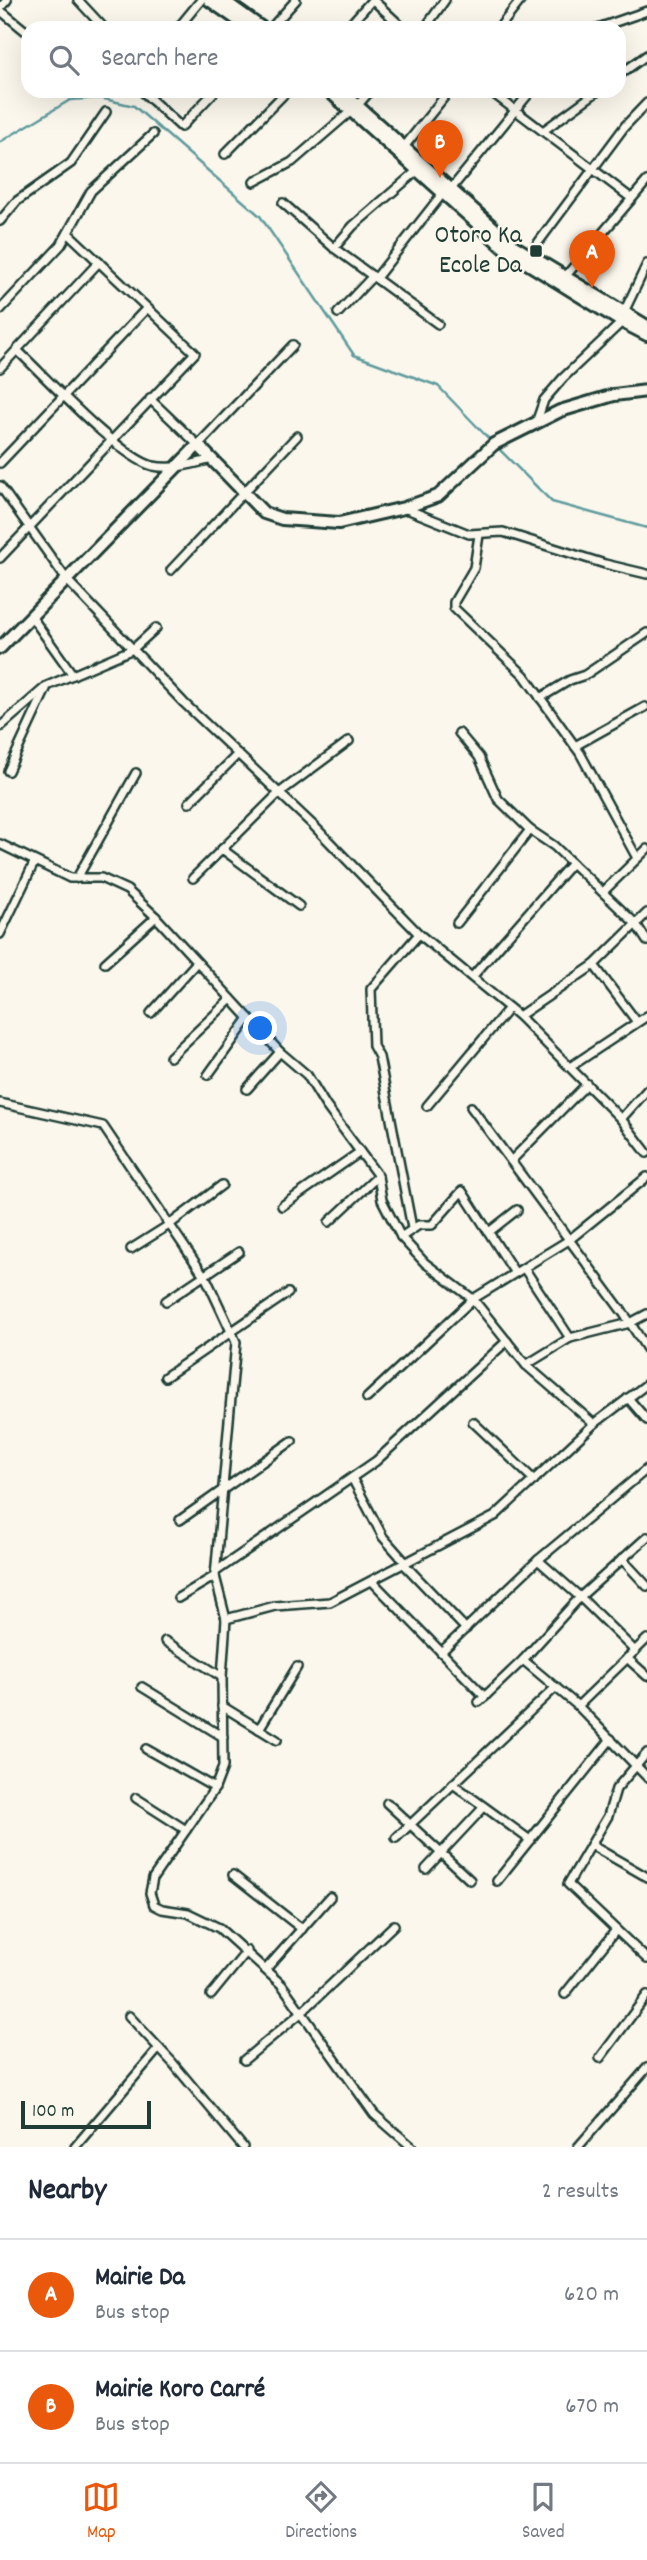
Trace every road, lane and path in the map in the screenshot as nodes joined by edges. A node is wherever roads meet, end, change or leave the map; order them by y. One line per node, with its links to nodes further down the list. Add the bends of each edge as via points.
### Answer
1 (7, 0): 10 (street)
2 (78, 0): 12 (street)
3 (201, 0): 13 (street)
4 (209, 0): 14 (main road)
5 (223, 0): 15 (main road)
6 (296, 0): 16 (street)
7 (372, 0): 17 (street); 18 (street)
8 (445, 0): 19 (street)
9 (521, 0): 20 (street)
10 (0, 9): 22 (street)
11 (647, 11): 21 (street)
12 (98, 21)
13 (184, 21)
14 (239, 21)
15 (252, 21)
16 (277, 21)
17 (352, 21)
18 (395, 21)
19 (430, 21)
20 (504, 21)
21 (618, 21)
22 (21, 27)
23 (647, 55): 24 (street)
24 (626, 70)
25 (150, 98): 26 (street, via 181,127)
26 (208, 98)
27 (280, 98): 42 (street)
28 (340, 98): 36 (main road)
29 (347, 98): 36 (main road)
30 (364, 98): 36 (street)
31 (443, 98): 41 (street)
32 (499, 98): 37 (street)
33 (525, 98): 37 (street)
34 (588, 98): 39 (street)
35 (647, 103): 43 (street)
36 (355, 108): 41 (main road); 44 (main road); 46 (street, via 292,162)
37 (515, 110): 39 (street); 47 (street)
38 (106, 112): 50 (street, via 71,163)
39 (543, 131): 43 (street)
40 (153, 134): 51 (street, via 91,191)
41 (404, 148): 47 (main road)
42 (225, 155)
43 (593, 169): 48 (street); 53 (street)
44 (418, 170): 47 (main road); 52 (street)
45 (647, 181): 48 (street)
46 (254, 183)
47 (447, 191): 53 (main road); 56 (street); 61 (main road, via 509,252)
48 (631, 198): 57 (street)
49 (283, 203): 52 (street)
50 (2, 216)
51 (68, 233): 54 (street); 59 (street)
52 (334, 248): 56 (street)
53 (529, 255): 57 (main road)
54 (99, 262): 58 (street); 66 (street)
55 (647, 264): 61 (street)
56 (374, 277): 60 (street); 62 (street)
57 (564, 278): 61 (main road)
58 (147, 308): 69 (street); 70 (street, via 195,353)
59 (0, 310)
60 (338, 313)
61 (623, 317): 63 (main road); 64 (main road); 71 (street, via 544,400)
62 (439, 324)
63 (647, 326)
64 (647, 335)
65 (293, 345): 74 (street)
66 (17, 349): 67 (street); 69 (street)
67 (0, 368)
68 (647, 391): 71 (main road, via 614,395)
69 (65, 395): 73 (street); 76 (street)
70 (150, 399): 73 (street); 74 (street)
71 (536, 423): 80 (main road, via 494,444 438,496)
72 (297, 436): 79 (street)
73 (112, 440): 77 (street, via 143,463); 81 (street)
74 (198, 445): 75 (main road); 77 (main road)
75 (212, 459): 77 (street); 79 (main road)
76 (0, 463)
77 (177, 467): 86 (main road)
78 (0, 486): 81 (street)
79 (244, 492): 80 (main road, via 264,513 316,523 339,523); 84 (street)
80 (404, 508): 82 (street)
81 (29, 527): 83 (street); 86 (street)
82 (480, 535): 85 (street, via 503,532); 94 (street, via 474,568 454,608 511,661)
83 (0, 558)
84 (171, 570)
85 (647, 573)
86 (68, 580): 87 (main road); 91 (street)
87 (31, 616): 90 (main road); 92 (street)
88 (156, 628): 91 (street)
89 (647, 633): 94 (street, via 585,675)
90 (0, 648)
91 (133, 649): 92 (street); 100 (street)
92 (73, 675): 93 (street)
93 (47, 686): 96 (street); 101 (street)
94 (540, 698): 99 (street)
95 (645, 708): 99 (street)
96 (0, 727)
97 (459, 733): 105 (street, via 479,757 498,799)
98 (349, 741): 103 (street)
99 (575, 747): 109 (street)
100 (238, 754): 103 (street); 104 (street)
101 (8, 771)
102 (136, 773): 112 (street)
103 (279, 793): 107 (street); 121 (street)
104 (189, 803)
105 (530, 830): 111 (street); 118 (street)
106 (0, 844): 110 (street)
107 (222, 849): 113 (street); 115 (street)
108 (647, 849): 109 (street)
109 (637, 858): 114 (street)
110 (34, 863): 112 (street); 120 (street)
111 (572, 863): 114 (street); 126 (street)
112 (77, 878): 117 (street, via 101,878 127,890)
113 (192, 878)
114 (603, 892): 119 (street)
115 (299, 906)
116 (647, 913): 119 (street)
117 (156, 917): 123 (street); 124 (street)
118 (457, 923)
119 (636, 924): 122 (street); 125 (street)
120 (0, 934)
121 (419, 934): 126 (street); 155 (street, via 371,989 373,1046 379,1057)
122 (647, 941)
123 (197, 962): 127 (street); 129 (street)
124 (105, 963)
125 (594, 965): 130 (street); 133 (street)
126 (472, 977): 128 (street)
127 (231, 999): 132 (street); 135 (street)
128 (509, 1008): 130 (street); 142 (street)
129 (151, 1013)
130 (519, 1016): 136 (street)
131 (647, 1016): 133 (street)
132 (249, 1018): 134 (street); 137 (street)
133 (637, 1022): 136 (street)
134 (280, 1052): 139 (street); 145 (street, via 307,1075)
135 (170, 1058)
136 (570, 1067): 138 (street)
137 (208, 1075)
138 (586, 1084): 144 (street); 147 (street)
139 (247, 1089)
140 (647, 1090): 144 (street)
141 (0, 1103): 154 (street, via 103,1126)
142 (427, 1105)
143 (471, 1107): 147 (street)
144 (621, 1119): 146 (street)
145 (360, 1152): 148 (street); 151 (street)
146 (647, 1153)
147 (511, 1161): 158 (street)
148 (378, 1176): 153 (street); 157 (street, via 382,1200)
149 (647, 1177): 158 (street)
150 (222, 1185): 154 (street)
151 (282, 1206)
152 (517, 1210): 156 (street)
153 (329, 1222)
154 (169, 1225): 159 (street); 163 (street)
155 (412, 1228): 156 (street, via 432,1225 462,1191); 157 (street)
156 (489, 1232): 162 (street)
157 (401, 1237): 165 (street, via 425,1264)
158 (569, 1240): 161 (street); 168 (street)
159 (131, 1249)
160 (239, 1252): 163 (street)
161 (524, 1268): 162 (street); 170 (street)
162 (516, 1273): 165 (street)
163 (204, 1276): 166 (street); 169 (street)
164 (288, 1293): 169 (street)
165 (473, 1299): 171 (street); 176 (street)
166 (166, 1301)
167 (647, 1314): 168 (street)
168 (630, 1323): 170 (street); 172 (street)
169 (231, 1332): 174 (street); 185 (street, via 236,1342)
170 (570, 1338): 173 (street)
171 (507, 1341): 173 (street); 183 (street)
172 (647, 1349)
173 (526, 1364): 180 (street)
174 (165, 1377)
175 (647, 1384): 177 (street)
176 (367, 1398)
177 (628, 1398): 178 (street); 180 (street)
178 (647, 1420)
179 (473, 1422): 184 (street)
180 (594, 1424): 184 (street)
181 (292, 1441): 185 (street)
182 (647, 1469): 189 (street)
183 (352, 1478): 190 (street, via 383,1537); 191 (street)
184 (534, 1480): 190 (street, via 495,1516)
185 (222, 1490): 186 (street); 191 (street)
186 (180, 1520)
187 (647, 1537): 188 (street)
188 (622, 1559): 193 (street); 194 (street)
189 (538, 1560): 194 (street); 197 (street)
190 (405, 1563): 192 (street); 197 (street)
191 (215, 1574): 195 (street); 196 (street)
192 (372, 1581): 196 (street, via 330,1602 275,1606); 201 (street)
193 (647, 1586)
194 (580, 1597): 200 (street); 203 (street)
195 (178, 1598)
196 (226, 1619): 206 (street)
197 (466, 1629): 201 (street)
198 (647, 1639): 200 (street)
199 (165, 1641): 206 (street)
200 (635, 1651): 202 (street)
201 (441, 1652): 203 (street, via 482,1700)
202 (627, 1658): 205 (street); 210 (street)
203 (523, 1660): 208 (street)
204 (297, 1667): 211 (street)
205 (647, 1676)
206 (222, 1677): 209 (street)
207 (142, 1687): 212 (street)
208 (556, 1687): 210 (street); 219 (street)
209 (222, 1706): 211 (street); 212 (street)
210 (578, 1706): 213 (street)
211 (259, 1729): 214 (street)
212 (223, 1737): 220 (street, via 223,1767)
213 (611, 1739): 217 (street); 227 (street)
214 (277, 1740)
215 (146, 1749): 220 (street)
216 (647, 1753): 217 (street)
217 (636, 1766): 218 (street); 228 (street, via 617,1789)
218 (647, 1777)
219 (453, 1784): 223 (street); 224 (street)
220 (215, 1788): 225 (street)
221 (136, 1798): 225 (street)
222 (387, 1802): 224 (street)
223 (484, 1807): 227 (street); 229 (street)
224 (410, 1825): 226 (street); 229 (street)
225 (186, 1830): 239 (street, via 153,1878 150,1893 154,1905 219,1927)
226 (396, 1838)
227 (530, 1840): 234 (street)
228 (591, 1845): 232 (street); 238 (street, via 568,1884)
229 (441, 1853): 230 (street); 233 (street)
230 (426, 1870)
231 (233, 1875): 237 (street)
232 (647, 1877)
233 (470, 1880)
234 (496, 1881)
235 (330, 1897): 237 (street)
236 (394, 1925): 245 (street)
237 (302, 1929): 241 (street)
238 (616, 1930): 240 (street); 242 (street)
239 (247, 1951): 241 (street); 244 (street)
240 (647, 1959)
241 (266, 1969): 245 (street)
242 (565, 1994)
243 (647, 1995): 248 (street)
244 (211, 1996)
245 (302, 2012): 249 (street); 253 (street, via 374,2114)
246 (129, 2016): 247 (street)
247 (159, 2048): 251 (street); 252 (street)
248 (600, 2058)
249 (244, 2060)
250 (647, 2068): 254 (street)
251 (75, 2147)
252 (243, 2147)
253 (412, 2147)
254 (578, 2147)

